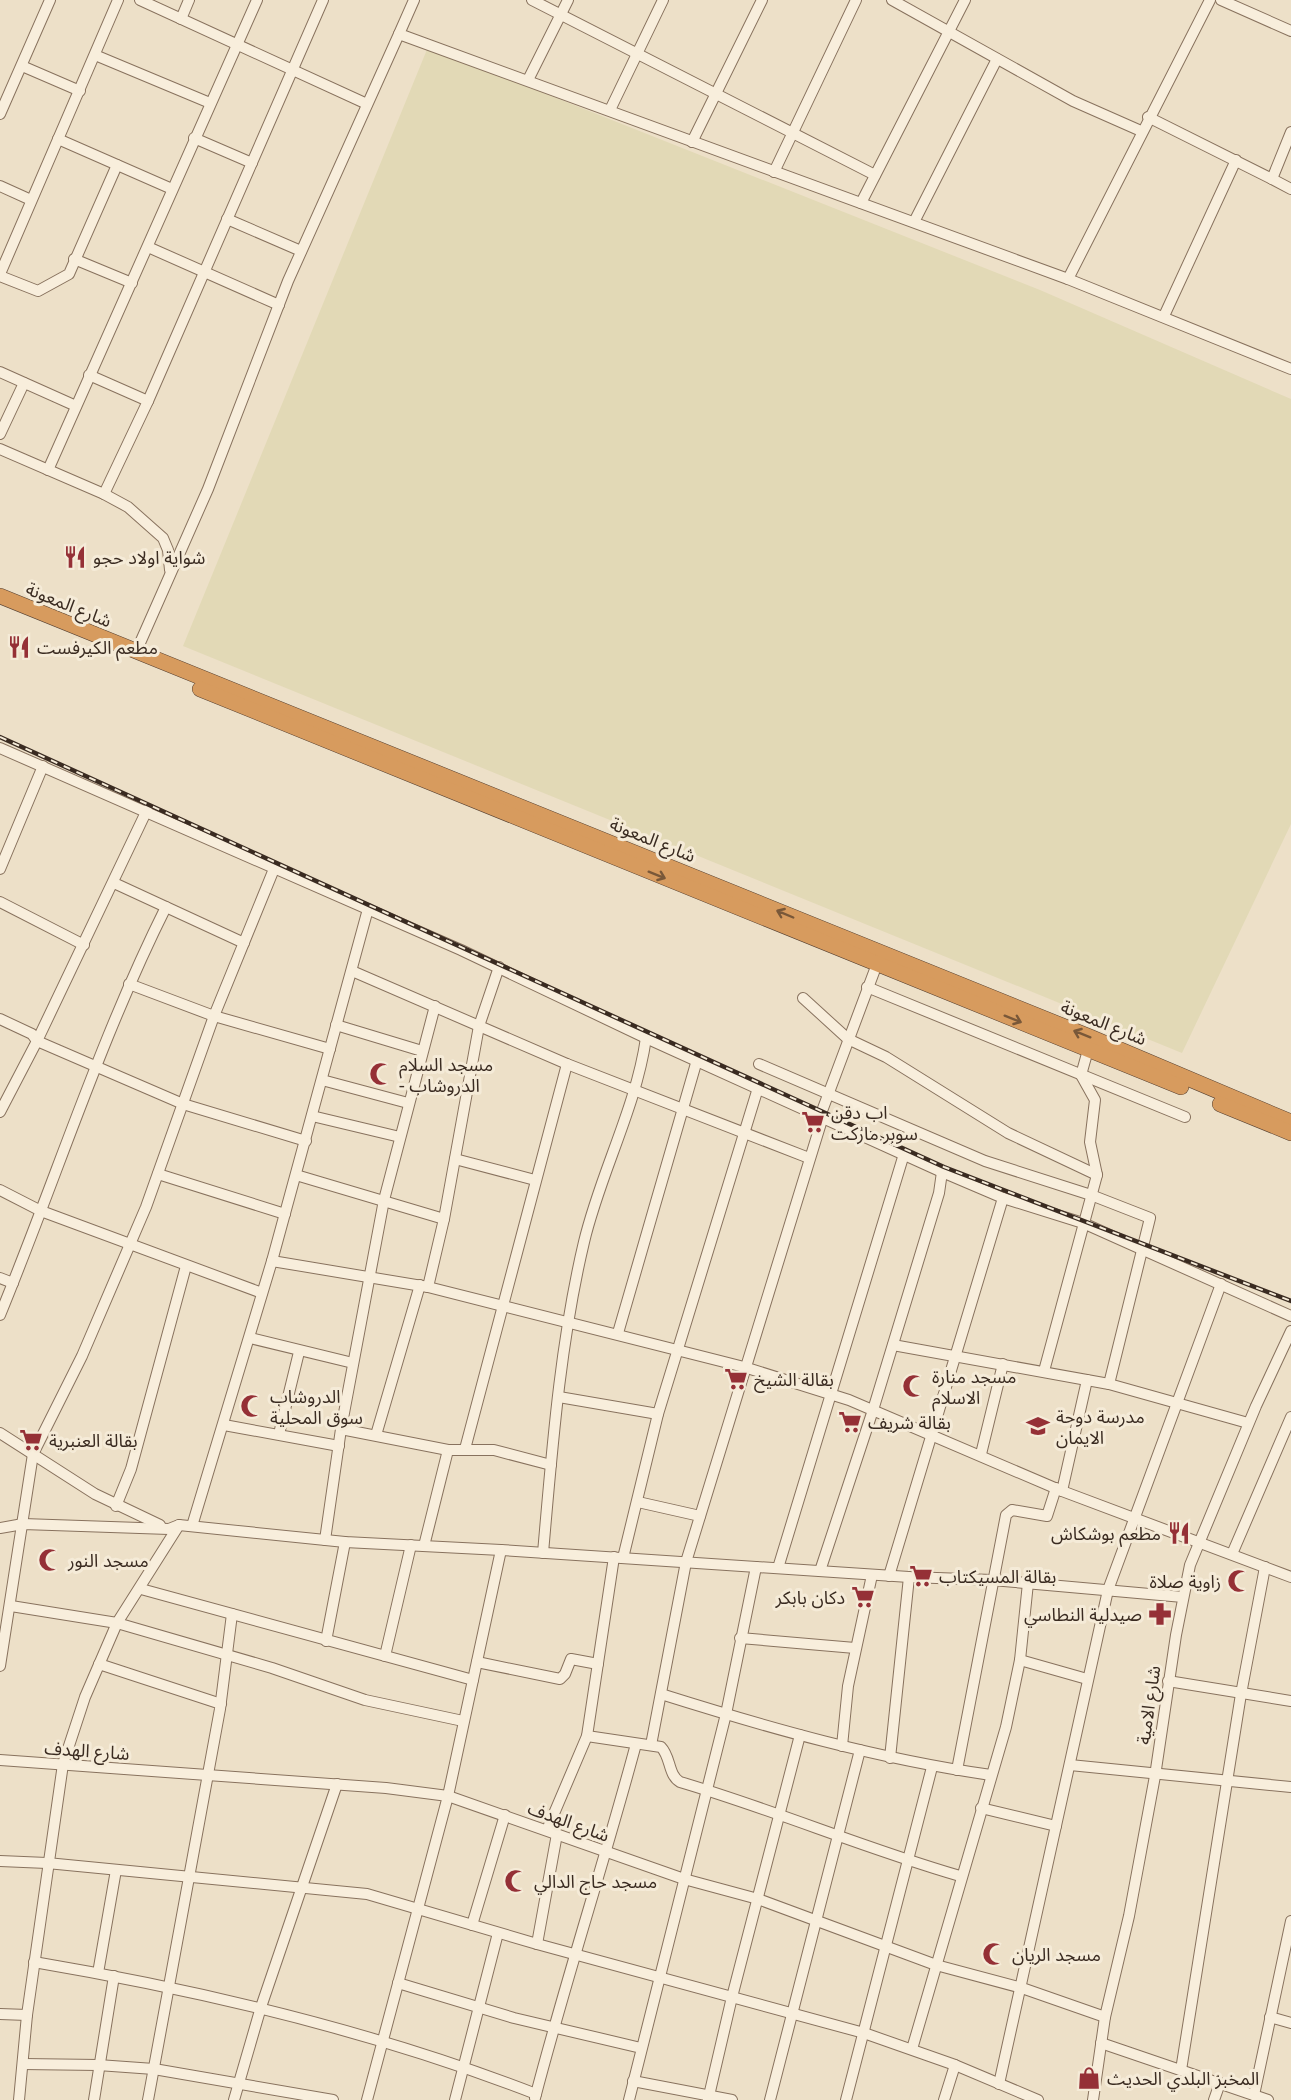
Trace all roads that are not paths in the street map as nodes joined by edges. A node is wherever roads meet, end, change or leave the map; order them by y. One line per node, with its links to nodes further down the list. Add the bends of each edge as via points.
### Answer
1 (50, 0): 26 (street)
2 (118, 0): 24 (street)
3 (140, 0): 18 (street)
4 (189, 0): 18 (street)
5 (257, 0): 22 (street)
6 (323, 0): 27 (street)
7 (414, 0): 21 (street)
8 (532, 0): 17 (street)
9 (568, 0): 17 (street)
10 (663, 0): 23 (street)
11 (762, 0): 30 (street)
12 (856, 0): 38 (street)
13 (892, 0): 20 (street)
14 (965, 0): 20 (street)
15 (1210, 0): 35 (street)
16 (1221, 0): 19 (street)
17 (560, 16): 23 (street); 28 (street)
18 (181, 19): 22 (street)
19 (1291, 31)
20 (947, 32): 25 (street); 46 (street)
21 (399, 34): 28 (street); 32 (street)
22 (237, 44): 27 (street); 31 (street)
23 (637, 55): 30 (street); 33 (street)
24 (95, 56): 29 (street); 31 (street)
25 (997, 59): 36 (street, via 1073,102); 54 (street)
26 (22, 66): 29 (street); 34 (street)
27 (292, 70): 32 (street); 43 (street)
28 (528, 80): 33 (street)
29 (80, 91): 40 (street)
30 (714, 95): 38 (street); 41 (street)
31 (210, 103): 39 (street)
32 (367, 104): 56 (street)
33 (610, 110): 41 (street)
34 (0, 114)
35 (1148, 117): 36 (street); 42 (street)
36 (1141, 131): 60 (street)
37 (1291, 132): 47 (street)
38 (792, 134): 45 (street); 46 (street)
39 (194, 138): 43 (street); 49 (street)
40 (58, 140): 44 (street); 51 (street)
41 (692, 142): 45 (street)
42 (1236, 160): 47 (street); 63 (street)
43 (252, 163): 53 (street)
44 (117, 165): 49 (street); 57 (street)
45 (774, 172): 52 (street)
46 (875, 175): 52 (street)
47 (1272, 180): 50 (street)
48 (0, 186): 51 (street)
49 (172, 189): 55 (street)
50 (1291, 189)
51 (31, 200): 59 (street)
52 (861, 203): 54 (street)
53 (227, 219): 56 (street); 58 (street)
54 (914, 222): 60 (street)
55 (148, 247): 58 (street); 61 (street)
56 (301, 251): 62 (street)
57 (74, 259): 59 (street, via 69,274 38,291); 61 (street)
58 (203, 273): 62 (street); 68 (street)
59 (0, 275)
60 (1068, 279): 63 (street)
61 (132, 284): 66 (street)
62 (279, 305): 74 (street, via 208,489)
63 (1164, 316): 64 (street)
64 (1291, 369)
65 (0, 372): 67 (street)
66 (89, 375): 68 (street); 69 (street)
67 (24, 383): 69 (street); 70 (street)
68 (148, 401): 73 (street)
69 (76, 406): 72 (street)
70 (0, 434)
71 (0, 449): 72 (street)
72 (48, 470): 73 (street)
73 (104, 494): 74 (street, via 128,507 160,534 168,550)
74 (170, 570): 77 (street)
75 (0, 596): 77 (highway, شارع المعونة)
76 (0, 607): 89 (highway, شارع المعونة, one-way to 89)
77 (136, 652): 122 (highway, شارع المعونة, one-way to 77)
78 (0, 748): 79 (street)
79 (43, 766): 80 (street); 81 (street)
80 (147, 810): 82 (street); 83 (street)
81 (0, 869)
82 (274, 869): 86 (street); 87 (street)
83 (114, 883): 85 (street); 88 (street)
84 (0, 902): 88 (street)
85 (166, 907): 87 (street); 92 (street)
86 (368, 909): 90 (street); 91 (street)
87 (244, 943): 96 (street)
88 (84, 945): 102 (street)
89 (877, 964): 93 (street); 104 (highway, شارع المعونة, one-way to 104)
90 (499, 968): 99 (street); 100 (street)
91 (352, 971): 95 (street); 98 (street)
92 (129, 984): 96 (street); 109 (street)
93 (867, 987): 101 (street); 110 (street)
94 (802, 998): 101 (street)
95 (435, 1006): 99 (street); 105 (street)
96 (214, 1016): 103 (street); 116 (street)
97 (0, 1019): 102 (street, via 32,1034)
98 (336, 1025): 103 (street); 105 (street)
99 (478, 1026): 107 (street); 129 (street)
100 (646, 1038): 106 (street); 113 (street)
101 (848, 1039): 114 (street); 133 (street, via 886,1057 1008,1133)
102 (37, 1041): 109 (street); 118 (street)
103 (330, 1048): 111 (street)
104 (1088, 1050): 110 (street); 123 (highway, شارع المعونة)
105 (423, 1051): 115 (street)
106 (698, 1060): 112 (street); 117 (street)
107 (567, 1064): 113 (street); 134 (street)
108 (759, 1064): 114 (street)
109 (94, 1066): 116 (street); 139 (street)
110 (1081, 1075): 121 (street); 133 (street, via 1095,1100 1090,1142)
111 (322, 1080): 115 (street); 119 (street)
112 (758, 1088): 120 (street); 124 (street)
113 (633, 1090): 117 (street); 156 (street, via 584,1242)
114 (827, 1095): 120 (street); 136 (street, via 986,1161)
115 (408, 1102): 125 (street)
116 (183, 1104): 126 (street); 131 (street)
117 (683, 1111): 124 (street); 158 (street)
118 (0, 1112)
119 (312, 1116): 125 (street); 126 (street)
120 (821, 1116): 127 (street); 128 (street)
121 (1185, 1118)
122 (1291, 1122)
123 (1291, 1132)
124 (746, 1134): 128 (street); 161 (street)
125 (400, 1137): 138 (street)
126 (306, 1141): 132 (street)
127 (904, 1154): 130 (street); 170 (street)
128 (809, 1158): 166 (street)
129 (454, 1159): 134 (street); 141 (street)
130 (942, 1172): 137 (street); 160 (street, via 939,1194)
131 (158, 1174): 140 (street); 143 (street)
132 (296, 1175): 138 (street); 140 (street)
133 (1097, 1175): 136 (street)
134 (535, 1180): 153 (street)
135 (0, 1190): 139 (street)
136 (1091, 1195): 142 (street); 144 (street, via 1150,1218)
137 (1003, 1198): 142 (street); 163 (street)
138 (384, 1200): 141 (street); 147 (street)
139 (41, 1211): 143 (street); 149 (street)
140 (285, 1214): 145 (street)
141 (444, 1219): 151 (street)
142 (1083, 1223): 144 (street); 167 (street)
143 (130, 1244): 146 (street); 186 (street, via 87,1347)
144 (1143, 1249): 150 (street); 169 (street)
145 (272, 1261): 147 (street); 152 (street)
146 (186, 1266): 152 (street); 191 (street, via 131,1469)
147 (368, 1277): 151 (street); 164 (street)
148 (0, 1278): 149 (street)
149 (13, 1283): 154 (street)
150 (1221, 1284): 155 (street); 172 (street)
151 (424, 1286): 153 (street); 181 (street)
152 (262, 1293): 159 (street)
153 (504, 1306): 156 (street); 184 (street)
154 (0, 1315)
155 (1291, 1316)
156 (570, 1323): 158 (street); 171 (street)
157 (1291, 1331): 175 (street, شارع الامية)
158 (618, 1333): 161 (street)
159 (250, 1338): 162 (street); 177 (street)
160 (893, 1345): 163 (street); 173 (street)
161 (679, 1350): 166 (street); 174 (street)
162 (298, 1352): 164 (street); 180 (street)
163 (956, 1356): 165 (street); 182 (street)
164 (353, 1363): 178 (street)
165 (1003, 1364): 167 (street); 187 (street)
166 (744, 1367): 170 (street); 192 (street)
167 (1044, 1371): 168 (street)
168 (1087, 1380): 169 (street); 189 (street)
169 (1109, 1384): 172 (street)
170 (831, 1394): 173 (street); 210 (street)
171 (559, 1397): 174 (street); 188 (street)
172 (1176, 1402): 175 (street); 193 (street)
173 (873, 1410): 182 (street); 211 (street)
174 (658, 1414): 190 (street)
175 (1248, 1424): 200 (street, شارع الامية)
176 (1290, 1424): 205 (street)
177 (224, 1425): 180 (street); 195 (street)
178 (341, 1429): 181 (street); 183 (street)
179 (0, 1433): 186 (street)
180 (279, 1434): 183 (street)
181 (376, 1435): 185 (street)
182 (933, 1435): 187 (street); 213 (street)
183 (339, 1446): 198 (street)
184 (465, 1449): 185 (street); 188 (street, via 502,1451)
185 (448, 1450): 202 (street)
186 (33, 1454): 191 (street); 194 (street)
187 (981, 1454): 189 (street)
188 (551, 1465): 204 (street)
189 (1059, 1489): 193 (street); 216 (street, via 1047,1516 1012,1510 1006,1515)
190 (638, 1502): 192 (street); 206 (street)
191 (116, 1506): 197 (street)
192 (700, 1516): 207 (street)
193 (1134, 1519): 200 (street); 219 (street)
194 (23, 1524): 196 (street); 197 (street); 221 (street)
195 (192, 1526): 197 (street); 198 (street)
196 (0, 1527)
197 (174, 1527): 218 (street)
198 (325, 1540): 199 (street)
199 (345, 1542): 201 (street); 225 (street)
200 (1198, 1543): 205 (street); 220 (street, شارع الامية)
201 (411, 1545): 202 (street); 228 (street)
202 (424, 1546): 203 (street)
203 (501, 1550): 204 (street); 230 (street)
204 (543, 1553): 206 (street)
205 (1232, 1554): 209 (street)
206 (619, 1558): 207 (street); 232 (street)
207 (686, 1562): 208 (street); 237 (street)
208 (756, 1567): 210 (street); 224 (street)
209 (1265, 1567): 215 (street); 238 (street)
210 (778, 1568): 211 (street)
211 (820, 1571): 212 (street)
212 (872, 1575): 213 (street); 226 (street)
213 (889, 1576): 214 (street)
214 (909, 1577): 216 (street); 249 (street)
215 (1291, 1577)
216 (992, 1580): 217 (street); 254 (street)
217 (1028, 1583): 219 (street); 229 (street)
218 (141, 1589): 222 (street); 223 (street)
219 (1108, 1590): 220 (street); 234 (street)
220 (1183, 1597): 236 (street, شارع الامية)
221 (11, 1606): 223 (street); 233 (street)
222 (232, 1614): 225 (street); 227 (street)
223 (117, 1623): 227 (street); 231 (street)
224 (740, 1638): 226 (street); 241 (street)
225 (326, 1641): 228 (street)
226 (855, 1647): 247 (street)
227 (227, 1656): 240 (street); 242 (street, via 365,1700)
228 (385, 1656): 235 (street)
229 (1020, 1660): 234 (street); 255 (street)
230 (477, 1662): 232 (street, via 557,1678 563,1677 571,1659); 235 (street)
231 (99, 1664): 240 (street); 251 (street)
232 (598, 1664): 244 (street)
233 (0, 1666)
234 (1087, 1679): 252 (street)
235 (473, 1680): 242 (street)
236 (1168, 1681): 238 (street); 257 (street, شارع الامية)
237 (661, 1694): 241 (street); 246 (street)
238 (1241, 1694): 239 (street); 258 (street)
239 (1291, 1701)
240 (221, 1704): 256 (street)
241 (726, 1714): 243 (street); 261 (street)
242 (463, 1721): 262 (street)
243 (801, 1735): 247 (street); 264 (street)
244 (587, 1736): 245 (street); 267 (street)
245 (636, 1744): 246 (street); 269 (street)
246 (651, 1744): 261 (street, via 665,1751 677,1781)
247 (842, 1746): 248 (street)
248 (860, 1750): 249 (street); 268 (street)
249 (890, 1758): 253 (street)
250 (0, 1760): 251 (street, شارع الهدف)
251 (63, 1764): 256 (street, شارع الهدف); 272 (street)
252 (1070, 1765): 257 (street); 266 (street)
253 (932, 1767): 254 (street); 271 (street)
254 (957, 1770): 255 (street)
255 (991, 1775): 263 (street)
256 (208, 1776): 259 (street, شارع الهدف); 275 (street)
257 (1155, 1776): 258 (street); 301 (street, شارع الامية, via 1129,1917)
258 (1229, 1782): 260 (street); 315 (street)
259 (337, 1784): 262 (street, شارع الهدف); 277 (street)
260 (1291, 1787)
261 (707, 1790): 264 (street); 276 (street)
262 (448, 1796): 265 (street, شارع الهدف); 279 (street)
263 (981, 1808): 266 (street); 274 (street)
264 (781, 1814): 268 (street); 278 (street)
265 (505, 1815): 267 (street, شارع الهدف); 282 (street)
266 (1056, 1826): 294 (street)
267 (552, 1832): 269 (street, شارع الهدف); 284 (street)
268 (839, 1836): 271 (street); 280 (street)
269 (607, 1853): 276 (street, شارع الهدف); 286 (street)
270 (0, 1861): 272 (street)
271 (910, 1861): 274 (street); 285 (street)
272 (46, 1863): 273 (street); 287 (street)
273 (116, 1870): 275 (street); 289 (street)
274 (960, 1876): 288 (street)
275 (190, 1878): 277 (street); 293 (street)
276 (684, 1879): 278 (street, شارع الهدف); 291 (street)
277 (300, 1887): 279 (street, via 367,1894); 297 (street)
278 (758, 1899): 280 (street, شارع الهدف); 295 (street)
279 (418, 1908): 282 (street); 292 (street)
280 (817, 1920): 285 (street, شارع الهدف); 298 (street)
281 (1291, 1921): 302 (street)
282 (472, 1924): 283 (street)
283 (498, 1933): 284 (street); 296 (street)
284 (537, 1944): 286 (street)
285 (886, 1947): 288 (street, شارع الهدف); 305 (street)
286 (573, 1954): 291 (street); 304 (street)
287 (34, 1962): 289 (street); 300 (street)
288 (936, 1965): 294 (street, شارع الهدف); 309 (street)
289 (98, 1973): 290 (street)
290 (114, 1976): 293 (street); 311 (street)
291 (658, 1978): 295 (street); 308 (street)
292 (398, 1983): 296 (street); 306 (street)
293 (169, 1986): 297 (street); 314 (street)
294 (1023, 1988): 301 (street, شارع الهدف); 319 (street)
295 (732, 1997): 298 (street); 323 (street)
296 (479, 2006): 304 (street); 313 (street)
297 (261, 2007): 306 (street); 317 (street)
298 (794, 2013): 305 (street); 333 (street)
299 (0, 2014): 300 (street)
300 (27, 2015): 310 (street)
301 (1105, 2017): 307 (street, شارع الامية)
302 (1270, 2017): 303 (street); 320 (street)
303 (1291, 2023)
304 (553, 2028): 308 (street); 321 (street)
305 (864, 2033): 309 (street); 334 (street)
306 (381, 2042): 313 (street); 329 (street)
307 (1101, 2043): 315 (street); 337 (street, شارع الامية)
308 (641, 2048): 316 (street)
309 (912, 2049): 312 (street)
310 (23, 2064): 311 (street); 324 (street)
311 (98, 2065): 314 (street); 325 (street)
312 (955, 2065): 319 (street); 335 (street)
313 (465, 2066): 321 (street); 330 (street)
314 (154, 2069): 317 (street); 326 (street)
315 (1181, 2070): 318 (street)
316 (633, 2081): 323 (street); 331 (street)
317 (239, 2082): 322 (street); 327 (street)
318 (1220, 2083): 320 (street); 338 (street)
319 (999, 2084): 336 (street)
320 (1254, 2095): 339 (street)
321 (535, 2097)
322 (315, 2098): 328 (street)
323 (709, 2098): 332 (street)
324 (19, 2100)
325 (94, 2100)
326 (148, 2100)
327 (234, 2100)
328 (333, 2100)
329 (367, 2100)
330 (455, 2100)
331 (629, 2100)
332 (732, 2100)
333 (770, 2100)
334 (846, 2100)
335 (944, 2100)
336 (1038, 2100)
337 (1093, 2100)
338 (1214, 2100)
339 (1268, 2100)

